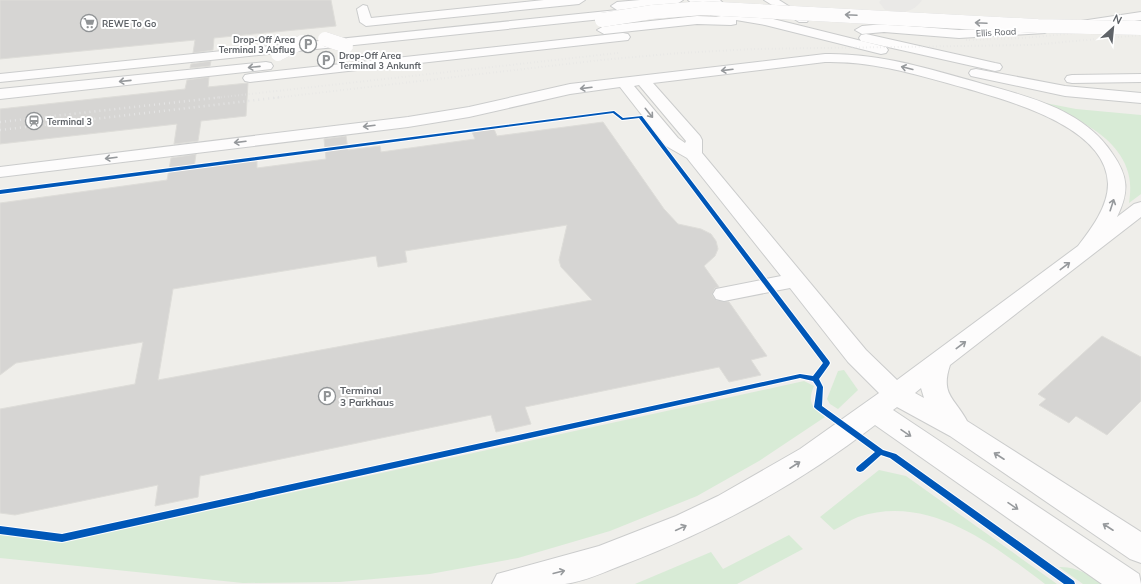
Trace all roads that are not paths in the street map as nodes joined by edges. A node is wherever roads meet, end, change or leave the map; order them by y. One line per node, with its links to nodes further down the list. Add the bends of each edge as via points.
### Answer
1 (580, 0): 6 (lane, via 366,22)
2 (648, 0): 7 (lane, via 630,2)
3 (770, 0): 11 (lane, via 813,23)
4 (675, 3): 5 (lane, bridge); 7 (lane)
5 (705, 3): 7 (lane, bridge, via 680,12); 9 (lane, one-way to 5, bridge, via 1038,26 742,10)
6 (361, 5)
7 (608, 13): 12 (lane); 14 (lane)
8 (1141, 16): 11 (lane, Ellis Road, via 1019,31 959,34 872,28)
9 (1141, 28)
10 (821, 35): 15 (lane, via 758,23 709,20); 17 (lane); 18 (lane, via 716,27); 21 (lane, via 730,14 697,10 660,10)
11 (852, 35): 23 (lane, via 1029,74 1098,80)
12 (325, 39): 13 (lane); 14 (lane, bridge)
13 (302, 42): 16 (lane, bridge); 20 (lane)
14 (346, 46): 16 (lane, bridge)
15 (386, 53): 18 (lane); 19 (lane); 28 (lane, one-way to 28)
16 (278, 54): 25 (lane)
17 (904, 56): 27 (lane, via 1049,84 1101,89); 29 (lane, via 1051,88)
18 (414, 60): 19 (lane)
19 (362, 66): 30 (lane)
20 (0, 72)
21 (0, 78)
22 (945, 78): 24 (lane, one-way to 24, via 868,59 836,58); 32 (lane, via 1030,96 1094,105); 37 (lane, one-way to 22, via 1113,205 1117,184 1108,159 1098,146 1080,129 1051,112)
23 (1141, 78)
24 (643, 80): 26 (lane); 33 (lane, via 694,140)
25 (0, 83)
26 (624, 83): 31 (lane, one-way to 31, via 570,89); 33 (lane, one-way to 33, via 672,142)
27 (1141, 87)
28 (0, 94)
29 (1141, 98)
30 (0, 105)
31 (493, 106): 34 (lane, via 419,108); 35 (lane, one-way to 35, via 408,122)
32 (1141, 108)
33 (694, 154): 38 (lane)
34 (0, 159)
35 (0, 172)
36 (1141, 208): 37 (lane)
37 (1085, 251): 40 (lane, one-way to 37)
38 (795, 280): 39 (lane); 41 (lane, via 857,356)
39 (724, 294)
40 (939, 361): 41 (lane); 43 (lane, via 933,380 934,390)
41 (896, 394): 42 (lane); 43 (lane)
42 (874, 410): 45 (lane, one-way to 42, via 567,570 680,529 766,483 844,433); 46 (lane, one-way to 46)
43 (959, 430): 44 (lane, one-way to 43)
44 (1141, 549)
45 (508, 584)
46 (1128, 584)

